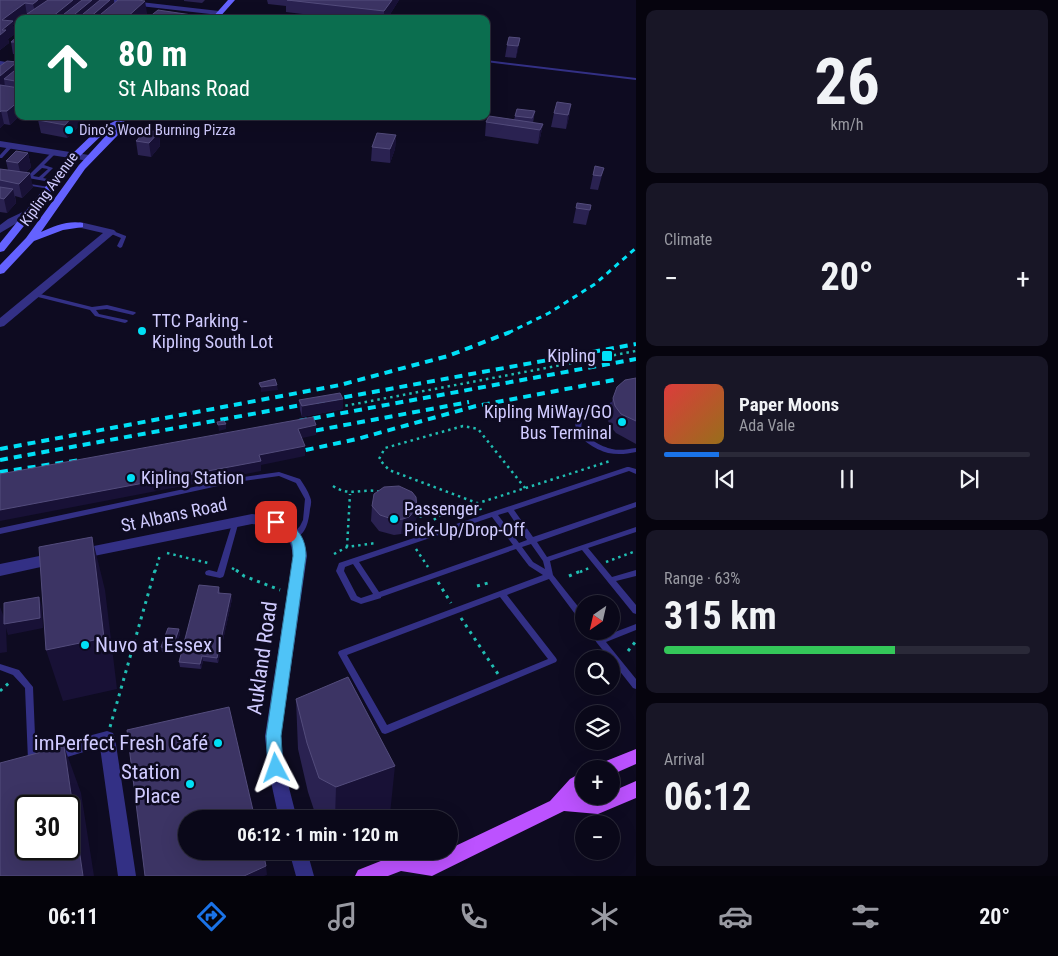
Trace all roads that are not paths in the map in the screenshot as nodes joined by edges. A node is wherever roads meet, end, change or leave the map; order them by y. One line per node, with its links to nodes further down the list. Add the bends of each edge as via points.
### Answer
1 (106, 0): 3 (street)
2 (232, 0): 5 (main road)
3 (132, 1): 4 (street)
4 (211, 15)
5 (218, 15)
6 (490, 61): 9 (lane)
7 (0, 63): 8 (street)
8 (15, 65)
9 (636, 79)
10 (121, 120): 11 (main road, Kipling Avenue)
11 (118, 123): 15 (main road, Kipling Avenue, via 100,132); 17 (main road, Kipling Avenue, via 115,133)
12 (0, 144): 13 (street)
13 (11, 146): 14 (street); 16 (lane)
14 (54, 152): 15 (street); 18 (lane)
15 (75, 156): 17 (street); 20 (main road, Kipling Avenue)
16 (0, 157)
17 (89, 158): 24 (main road, Kipling Avenue)
18 (41, 166): 19 (lane); 21 (lane, via 30,178)
19 (51, 168): 20 (lane); 21 (lane)
20 (64, 170): 23 (main road, Kipling Avenue)
21 (40, 179): 23 (lane)
22 (16, 183): 23 (lane)
23 (52, 185): 25 (main road, Kipling Avenue)
24 (54, 206): 26 (main road, via 62,216); 29 (main road, Kipling Avenue)
25 (29, 212): 27 (street, Kipling Avenue); 31 (main road, Kipling Avenue)
26 (80, 225): 28 (street); 29 (main road, via 61,227)
27 (0, 230)
28 (111, 232): 30 (lane, via 124,237); 33 (street)
29 (30, 240): 32 (main road, Kipling Avenue)
30 (120, 246)
31 (0, 249)
32 (0, 271)
33 (36, 295): 34 (lane); 37 (street)
34 (92, 309): 35 (lane, via 107,307); 36 (lane, via 97,315)
35 (133, 313)
36 (125, 320)
37 (0, 324)
38 (613, 404): 39 (lane, via 592,410 581,418 578,424 580,432 596,447 608,451)
39 (636, 450)
40 (636, 472): 42 (lane, via 630,469)
41 (636, 504): 48 (lane)
42 (509, 510): 43 (lane); 48 (lane)
43 (494, 515): 49 (lane); 52 (lane)
44 (236, 521): 47 (street, St Albans Road, via 267,520 286,527); 53 (street, St Albans Road); 54 (lane, via 220,575)
45 (636, 529): 50 (lane)
46 (0, 531): 47 (lane, via 236,480 279,474 298,482 308,499 306,520)
47 (295, 535): 72 (street, Aukland Road, via 300,545 300,556 274,736 276,768)
48 (531, 540): 49 (lane); 51 (lane)
49 (517, 545): 56 (lane, via 531,564); 59 (lane)
50 (584, 548): 51 (lane); 57 (lane)
51 (546, 560): 56 (lane)
52 (355, 561): 59 (lane); 59 (lane, via 342,565 340,571 354,598 361,601)
53 (0, 570)
54 (209, 573)
55 (636, 573): 57 (lane)
56 (550, 576): 58 (lane); 60 (lane)
57 (611, 580): 61 (lane)
58 (502, 594): 58 (lane, via 342,652 384,730 553,660)
59 (378, 596)
60 (575, 608)
61 (636, 611)
62 (636, 627): 63 (lane)
63 (600, 641): 65 (lane)
64 (0, 667): 67 (lane, via 16,672 29,687)
65 (636, 686)
66 (636, 756): 68 (main road)
67 (24, 762): 75 (street, via 107,738)
68 (620, 763)
69 (575, 786): 71 (main road)
70 (636, 789): 71 (main road, via 598,806)
71 (563, 803): 74 (main road)
72 (286, 810)
73 (300, 860): 76 (street)
74 (428, 872): 77 (main road, via 401,862)
75 (128, 876)
76 (304, 876)
77 (364, 876)

